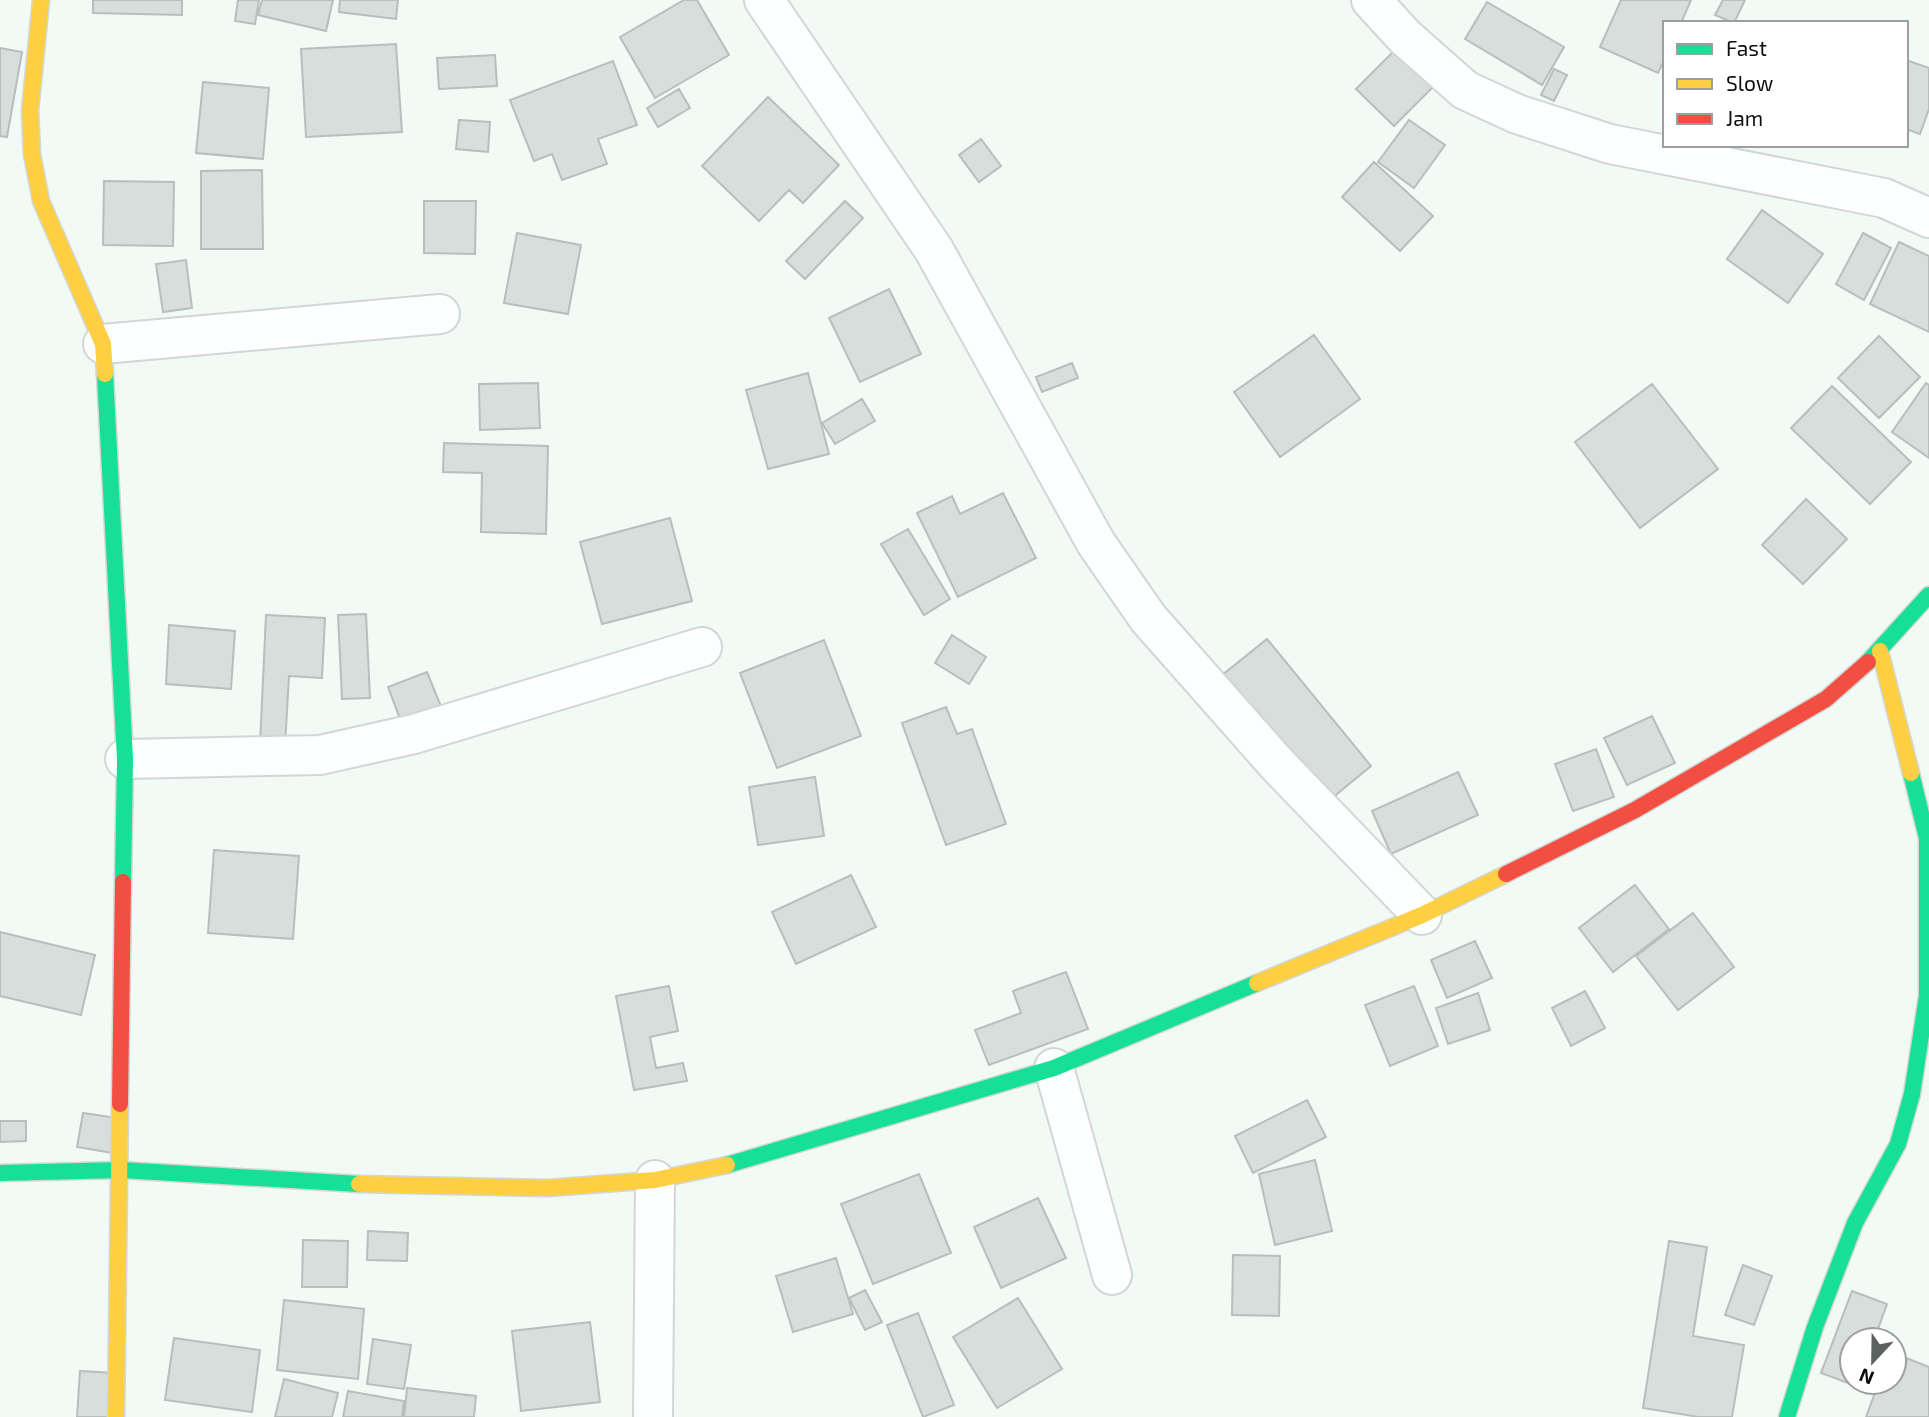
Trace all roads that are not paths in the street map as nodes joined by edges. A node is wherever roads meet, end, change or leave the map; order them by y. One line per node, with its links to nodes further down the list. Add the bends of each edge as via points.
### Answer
1 (41, 0): 6 (street, via 30,111 32,154 41,201)
2 (764, 0): 11 (street, via 934,250 1096,543 1148,618 1276,763)
3 (1371, 0): 4 (street, via 1465,90 1517,114 1610,144 1884,198)
4 (1929, 218)
5 (440, 314): 6 (street)
6 (103, 344): 10 (street)
7 (1929, 594): 9 (street)
8 (702, 647): 10 (street, via 414,734 320,755)
9 (1880, 651): 11 (street, via 1826,699 1635,810); 13 (street, via 1927,838 1927,996)
10 (125, 759): 14 (street)
11 (1422, 915): 12 (street)
12 (1054, 1068): 16 (street, via 736,1163); 17 (street)
13 (1921, 1098): 20 (street, via 1850,1236)
14 (121, 1170): 15 (street); 16 (street, via 403,1186 548,1188); 18 (street)
15 (0, 1173)
16 (655, 1180): 19 (street)
17 (1112, 1275)
18 (116, 1417)
19 (653, 1417)
20 (1787, 1417)

